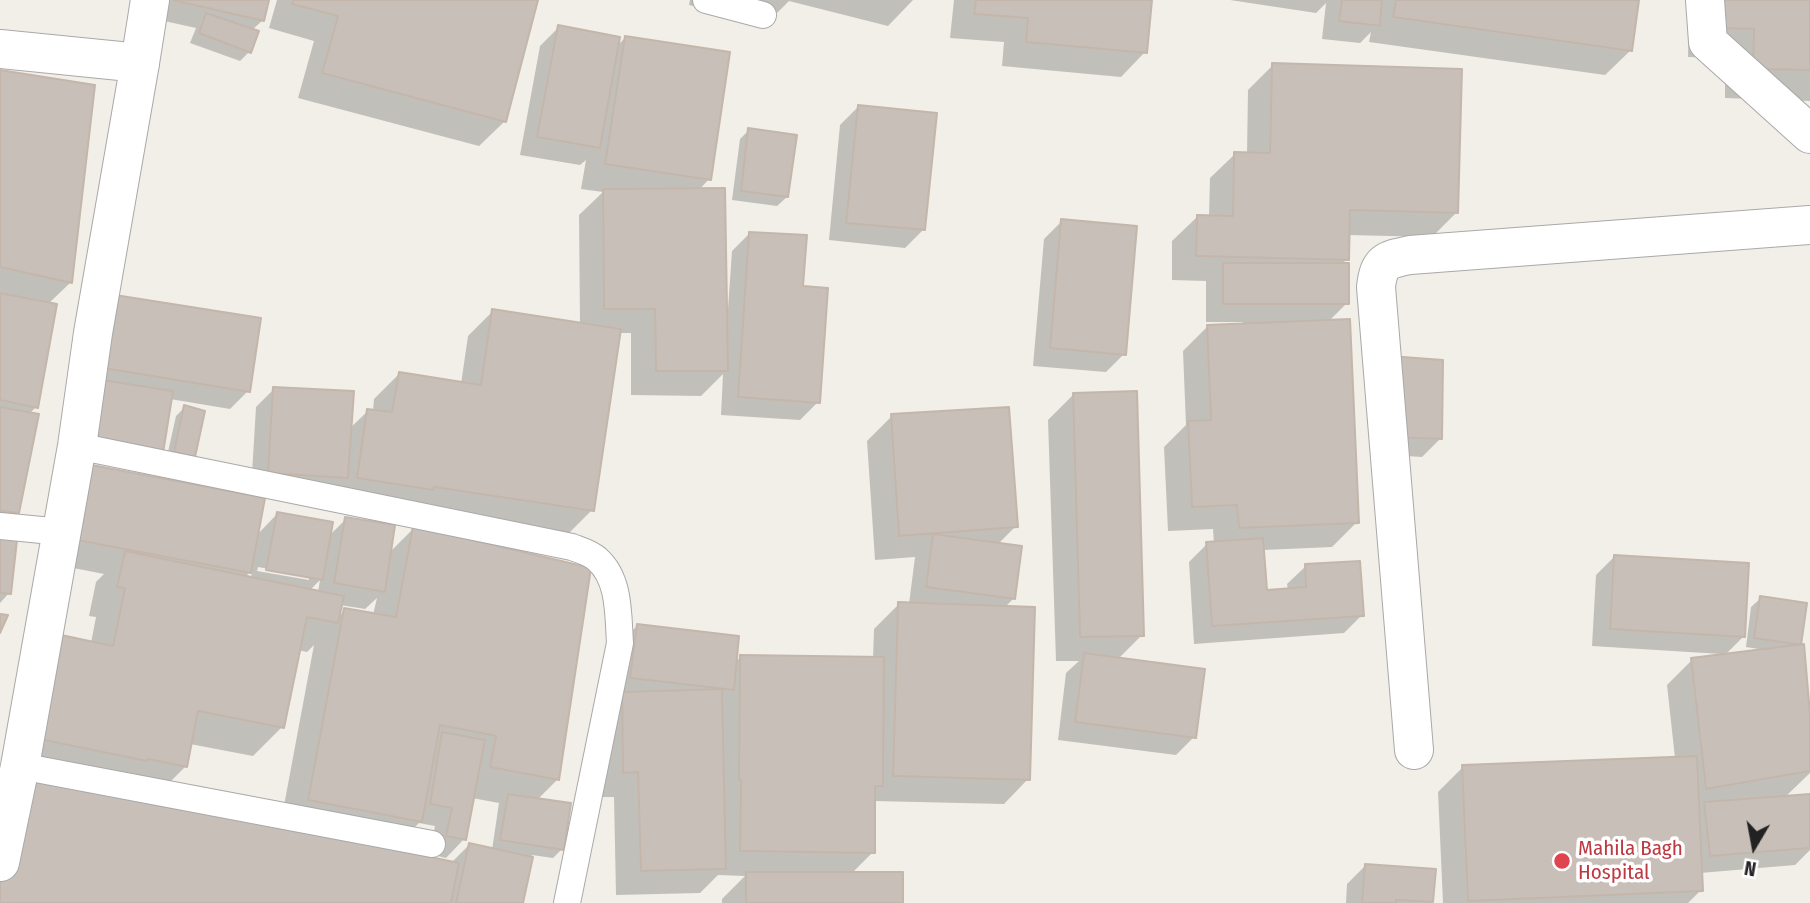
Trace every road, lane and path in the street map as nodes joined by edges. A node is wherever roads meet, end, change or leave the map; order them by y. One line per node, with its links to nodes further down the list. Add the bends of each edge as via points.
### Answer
1 (150, 0): 6 (street)
2 (706, 0): 4 (lane)
3 (1705, 0): 7 (street, via 1708,42)
4 (763, 15)
5 (0, 49): 6 (street)
6 (140, 62): 9 (street)
7 (1810, 135)
8 (1810, 225): 12 (street, via 1410,255 1383,264 1376,287)
9 (77, 446): 11 (street); 16 (lane, via 572,547 596,557 609,572 620,643)
10 (0, 527): 11 (lane)
11 (62, 532): 13 (street)
12 (1414, 750)
13 (20, 766): 14 (lane); 15 (street)
14 (432, 844)
15 (0, 862)
16 (567, 903)

